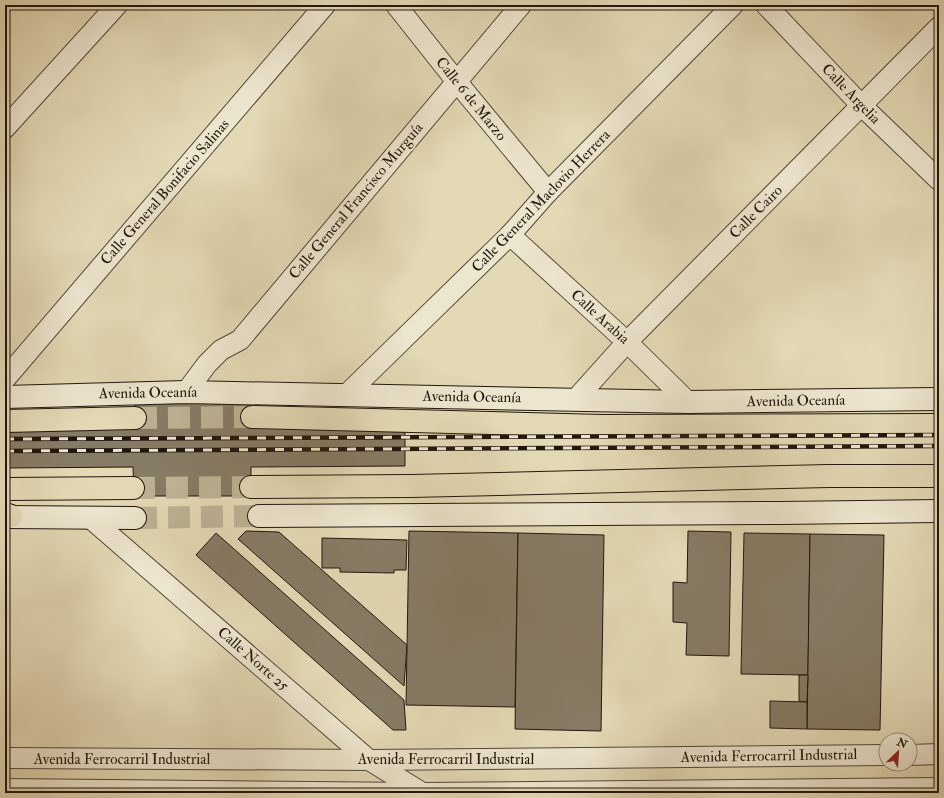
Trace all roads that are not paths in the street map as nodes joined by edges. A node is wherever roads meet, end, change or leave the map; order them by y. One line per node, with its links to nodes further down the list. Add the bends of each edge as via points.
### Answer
1 (117, 5): 10 (street)
2 (325, 5): 15 (street, Calle General Bonifacio Salinas)
3 (396, 5): 8 (street, Calle 6 de Marzo)
4 (521, 5): 8 (street, Calle General Francisco Murguía)
5 (733, 5): 12 (street, Calle General Maclovio Herrera)
6 (766, 5): 9 (street, Calle Argelia)
7 (939, 27): 9 (street, Calle Cairo)
8 (457, 82): 12 (street, Calle 6 de Marzo); 16 (street, Calle General Francisco Murguía, via 240,340 221,350)
9 (862, 106): 11 (street, Calle Argelia); 14 (street, Calle Cairo)
10 (5, 128)
11 (939, 180)
12 (548, 192): 13 (street, Calle General Maclovio Herrera)
13 (510, 235): 14 (street, Calle Arabia); 17 (street, Calle General Maclovio Herrera)
14 (627, 342): 20 (street, Calle Cairo); 21 (street, Calle Arabia)
15 (5, 380)
16 (186, 392): 17 (main road, Avenida Oceanía); 18 (main road, Avenida Oceanía)
17 (347, 394): 20 (main road, Avenida Oceanía)
18 (5, 397)
19 (939, 399): 21 (main road, Avenida Oceanía)
20 (575, 400): 21 (main road, Avenida Oceanía)
21 (688, 402)
22 (252, 417): 25 (highway, Avenida Oceanía, via 604,426)
23 (135, 418): 24 (highway, Avenida Oceanía)
24 (5, 421)
25 (939, 425)
26 (939, 476): 27 (highway, via 813,476 411,486)
27 (251, 487)
28 (134, 488): 29 (highway)
29 (5, 489)
30 (939, 511): 32 (main road)
31 (7, 516): 33 (main road)
32 (259, 516)
33 (89, 517): 34 (main road); 39 (street, Calle Norte 25)
34 (135, 518)
35 (939, 754): 37 (street)
36 (878, 755): 39 (street, Avenida Ferrocarril Industrial)
37 (918, 755)
38 (5, 758): 39 (street, Avenida Ferrocarril Industrial)
39 (369, 760): 42 (street, Calle Norte 25)
40 (939, 788): 42 (street, Avenida Ferrocarril Industrial)
41 (5, 789): 42 (street, Avenida Ferrocarril Industrial)
42 (422, 793)

